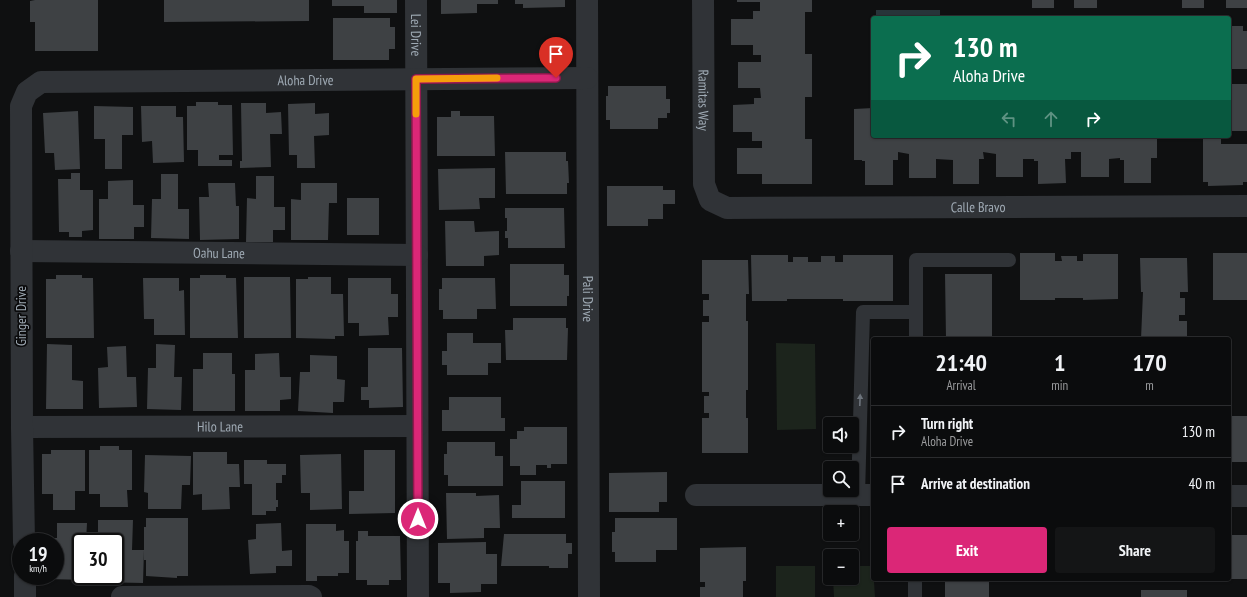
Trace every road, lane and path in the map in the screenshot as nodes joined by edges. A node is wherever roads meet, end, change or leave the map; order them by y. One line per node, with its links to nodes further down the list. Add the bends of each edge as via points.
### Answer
1 (416, 0): 5 (street, Lei Drive)
2 (587, 0): 4 (street, Pali Drive)
3 (703, 0): 7 (street, Ramitas Way, via 704,184)
4 (587, 78): 5 (street, Aloha Drive); 27 (street, Pali Drive)
5 (416, 79): 6 (street, Aloha Drive, via 41,82); 10 (street, Lei Drive)
6 (27, 92): 9 (street, Ginger Drive, via 21,106)
7 (710, 200): 8 (street, Calle Bravo, via 727,208)
8 (1247, 206)
9 (21, 251): 10 (street, Oahu Lane); 15 (street, Ginger Drive)
10 (417, 255): 14 (street, Lei Drive)
11 (1009, 260): 12 (lane, via 916,260)
12 (916, 312): 13 (lane); 17 (lane, one-way to 12, via 863,312)
13 (916, 337)
14 (417, 426): 15 (street, Hilo Lane); 26 (street, Lei Drive)
15 (22, 427): 20 (street, Ginger Drive)
16 (696, 495): 17 (street)
17 (865, 495)
18 (1231, 496): 19 (street)
19 (1247, 496)
20 (24, 533)
21 (915, 581): 28 (lane)
22 (25, 585): 23 (street)
23 (25, 597)
24 (122, 597): 25 (street)
25 (311, 597)
26 (418, 597)
27 (590, 597)
28 (915, 597)

